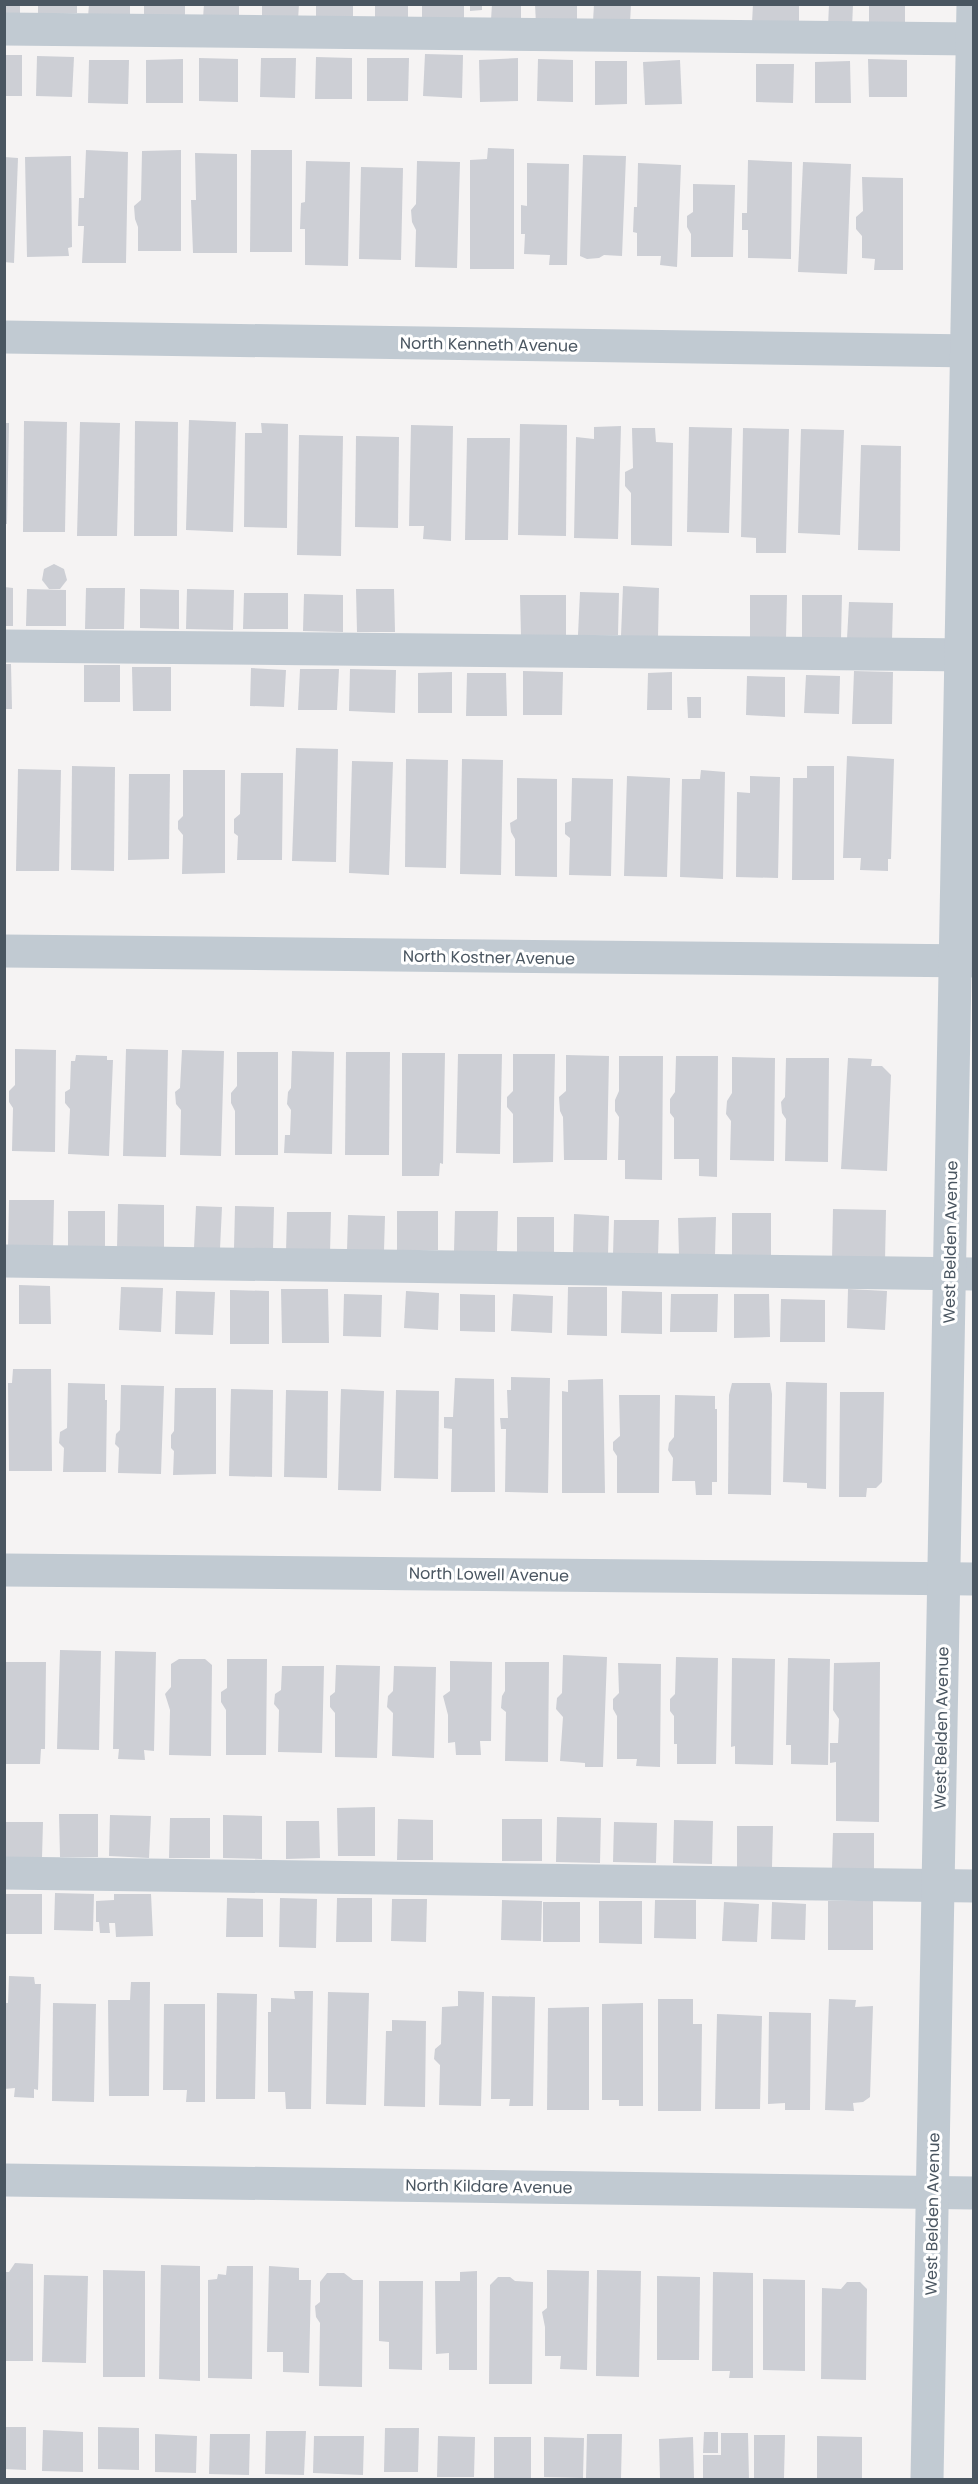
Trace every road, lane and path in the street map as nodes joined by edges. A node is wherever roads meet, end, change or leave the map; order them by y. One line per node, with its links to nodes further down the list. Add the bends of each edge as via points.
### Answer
1 (973, 4): 3 (street, West Belden Avenue)
2 (4, 29): 3 (street)
3 (973, 39): 5 (street, West Belden Avenue)
4 (4, 337): 5 (street, North Kenneth Avenue)
5 (970, 351): 7 (street, West Belden Avenue)
6 (4, 646): 7 (street)
7 (967, 655): 9 (street, West Belden Avenue)
8 (4, 951): 9 (street, North Kostner Avenue)
9 (965, 961): 11 (street, West Belden Avenue)
10 (4, 1261): 11 (street)
11 (962, 1274): 13 (street, West Belden Avenue)
12 (4, 1570): 13 (street, North Lowell Avenue)
13 (959, 1579): 15 (street, West Belden Avenue)
14 (4, 1873): 15 (street)
15 (938, 1885): 16 (street); 18 (street, West Belden Avenue)
16 (974, 1886)
17 (4, 2180): 18 (street, North Kildare Avenue)
18 (932, 2192): 19 (street, North Kildare Avenue); 20 (street, West Belden Avenue)
19 (974, 2193)
20 (927, 2480)

